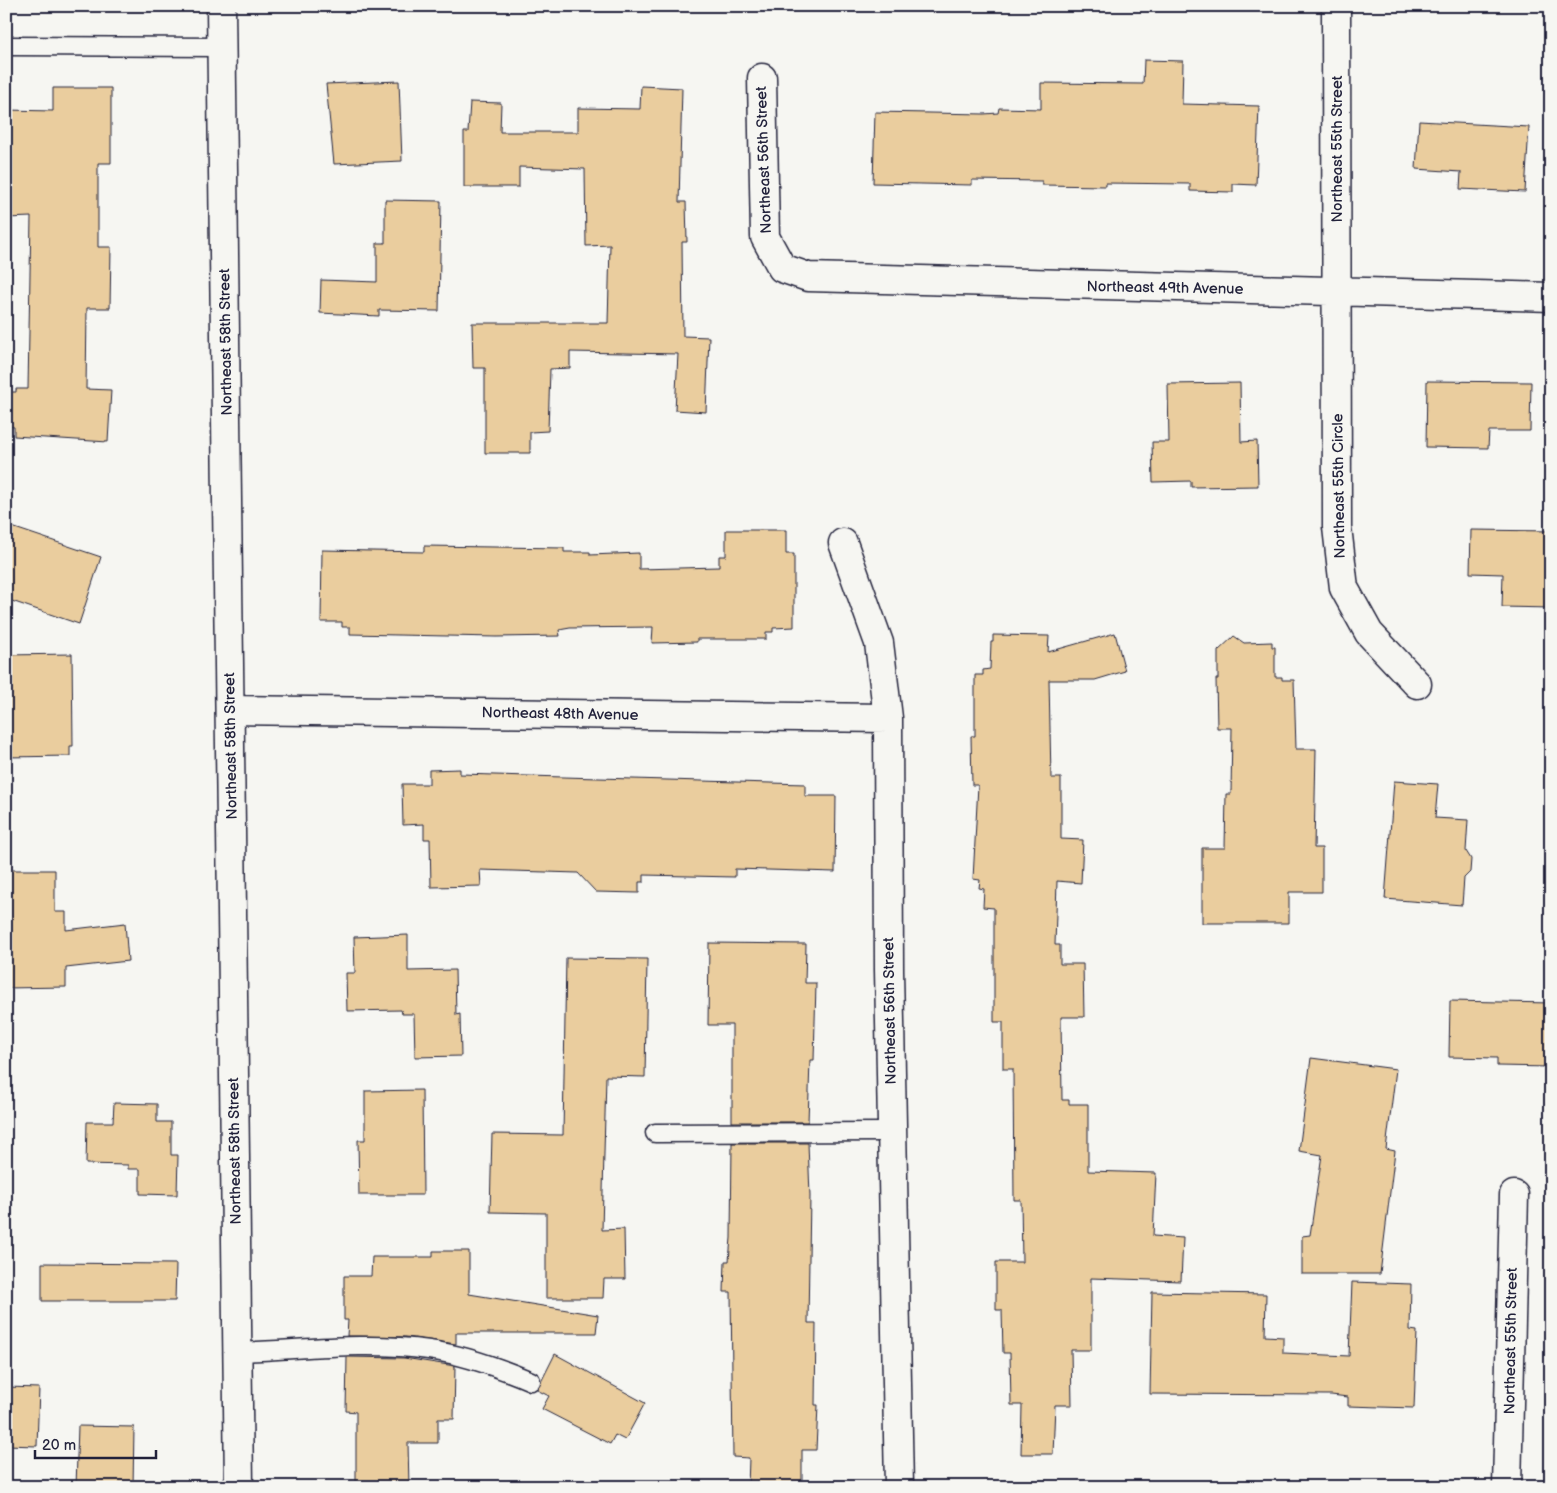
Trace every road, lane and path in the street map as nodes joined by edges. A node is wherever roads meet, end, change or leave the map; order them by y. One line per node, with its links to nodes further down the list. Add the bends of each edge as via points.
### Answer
1 (221, 6): 4 (street, Northeast 58th Street)
2 (1336, 6): 7 (street, Northeast 55th Street)
3 (6, 46): 4 (lane)
4 (222, 46): 11 (street, Northeast 58th Street)
5 (762, 78): 6 (street, Northeast 56th Street, via 765,237)
6 (782, 268): 7 (street, Northeast 49th Avenue, via 808,277 845,280)
7 (1337, 293): 8 (street, Northeast 49th Avenue); 10 (street, Northeast 55th Circle, via 1337,527 1344,588 1369,633)
8 (1551, 297)
9 (843, 543): 12 (street, Northeast 56th Street, via 879,643)
10 (1418, 684)
11 (231, 710): 12 (street, Northeast 48th Avenue); 16 (street, Northeast 58th Street)
12 (888, 718): 13 (street, Northeast 56th Street)
13 (892, 1132): 14 (lane); 19 (street, Northeast 56th Street)
14 (655, 1133)
15 (1514, 1195): 20 (street, Northeast 55th Street)
16 (237, 1352): 17 (lane, via 371,1346 429,1350 490,1364); 18 (street, Northeast 58th Street)
17 (531, 1381)
18 (239, 1487)
19 (899, 1487)
20 (1507, 1487)

